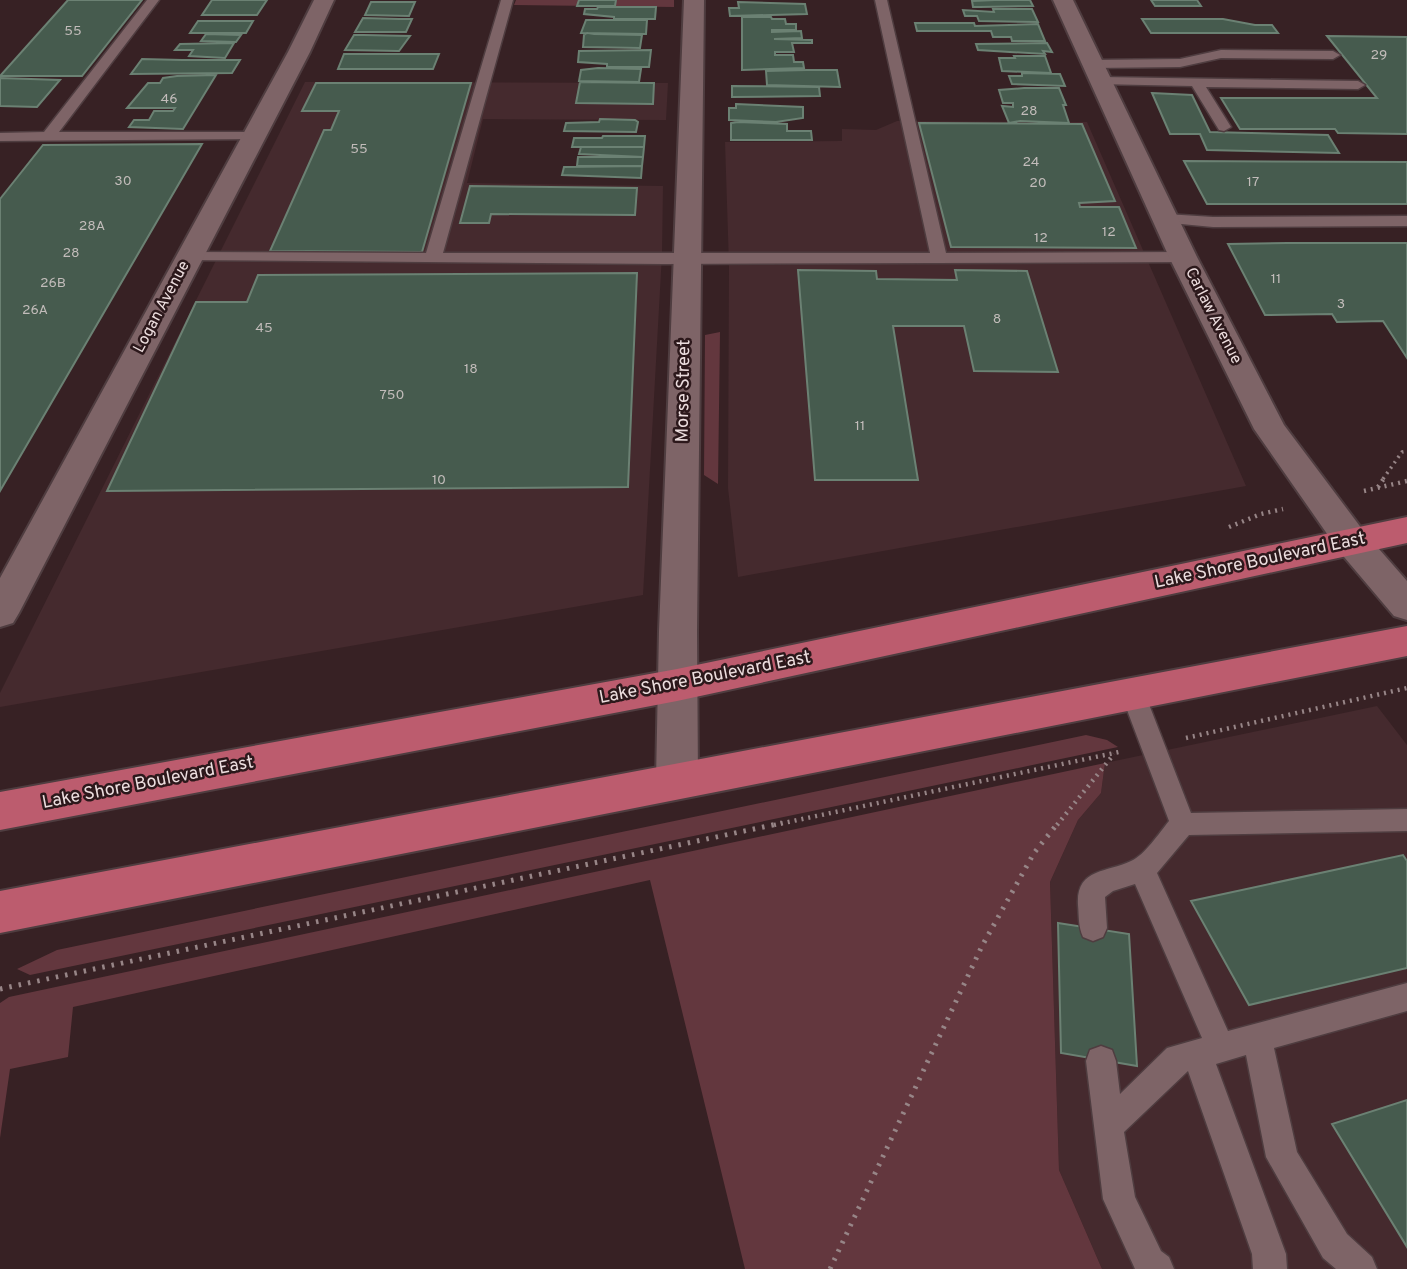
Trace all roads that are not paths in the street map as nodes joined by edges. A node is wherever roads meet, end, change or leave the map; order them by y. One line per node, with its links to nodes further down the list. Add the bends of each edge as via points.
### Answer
1 (153, 0): 12 (lane)
2 (324, 0): 13 (street, Logan Avenue)
3 (507, 0): 19 (lane)
4 (694, 0): 21 (street, Morse Street)
5 (881, 0): 20 (lane)
6 (1063, 0): 8 (street, Carlaw Avenue)
7 (1333, 55): 8 (lane, via 1221,54)
8 (1097, 72): 9 (lane); 15 (street, Carlaw Avenue)
9 (1197, 83): 10 (lane); 11 (lane)
10 (1359, 85)
11 (1224, 127)
12 (48, 136): 13 (lane); 14 (lane)
13 (252, 136): 17 (street, Logan Avenue)
14 (0, 137)
15 (1166, 219): 16 (lane); 18 (street, Carlaw Avenue)
16 (1407, 221)
17 (188, 257): 19 (lane); 25 (street, Logan Avenue)
18 (1183, 257): 20 (lane); 23 (street, Carlaw Avenue, via 1270,429)
19 (433, 258): 21 (lane)
20 (939, 258): 21 (lane)
21 (687, 259): 27 (street, Morse Street)
22 (1407, 530): 23 (highway, Lake Shore Boulevard East)
23 (1352, 542): 24 (street, Carlaw Avenue); 27 (highway, Lake Shore Boulevard East)
24 (1407, 606)
25 (0, 613)
26 (1407, 641): 28 (highway)
27 (677, 685): 29 (street, Morse Street); 30 (highway, Lake Shore Boulevard East)
28 (1133, 694): 29 (highway); 32 (lane)
29 (677, 781): 34 (highway)
30 (0, 811)
31 (1407, 820): 32 (lane)
32 (1183, 824): 33 (lane)
33 (1142, 870): 35 (lane, via 1105,881 1091,892); 38 (lane)
34 (0, 912)
35 (1093, 928)
36 (1407, 998): 37 (lane)
37 (1257, 1038): 38 (lane); 43 (lane, via 1282,1157 1335,1245)
38 (1199, 1053): 40 (lane); 42 (lane, via 1269,1254)
39 (1101, 1060): 40 (lane)
40 (1108, 1126): 41 (lane, via 1119,1199 1149,1263)
41 (1157, 1269)
42 (1270, 1269)
43 (1360, 1269)

